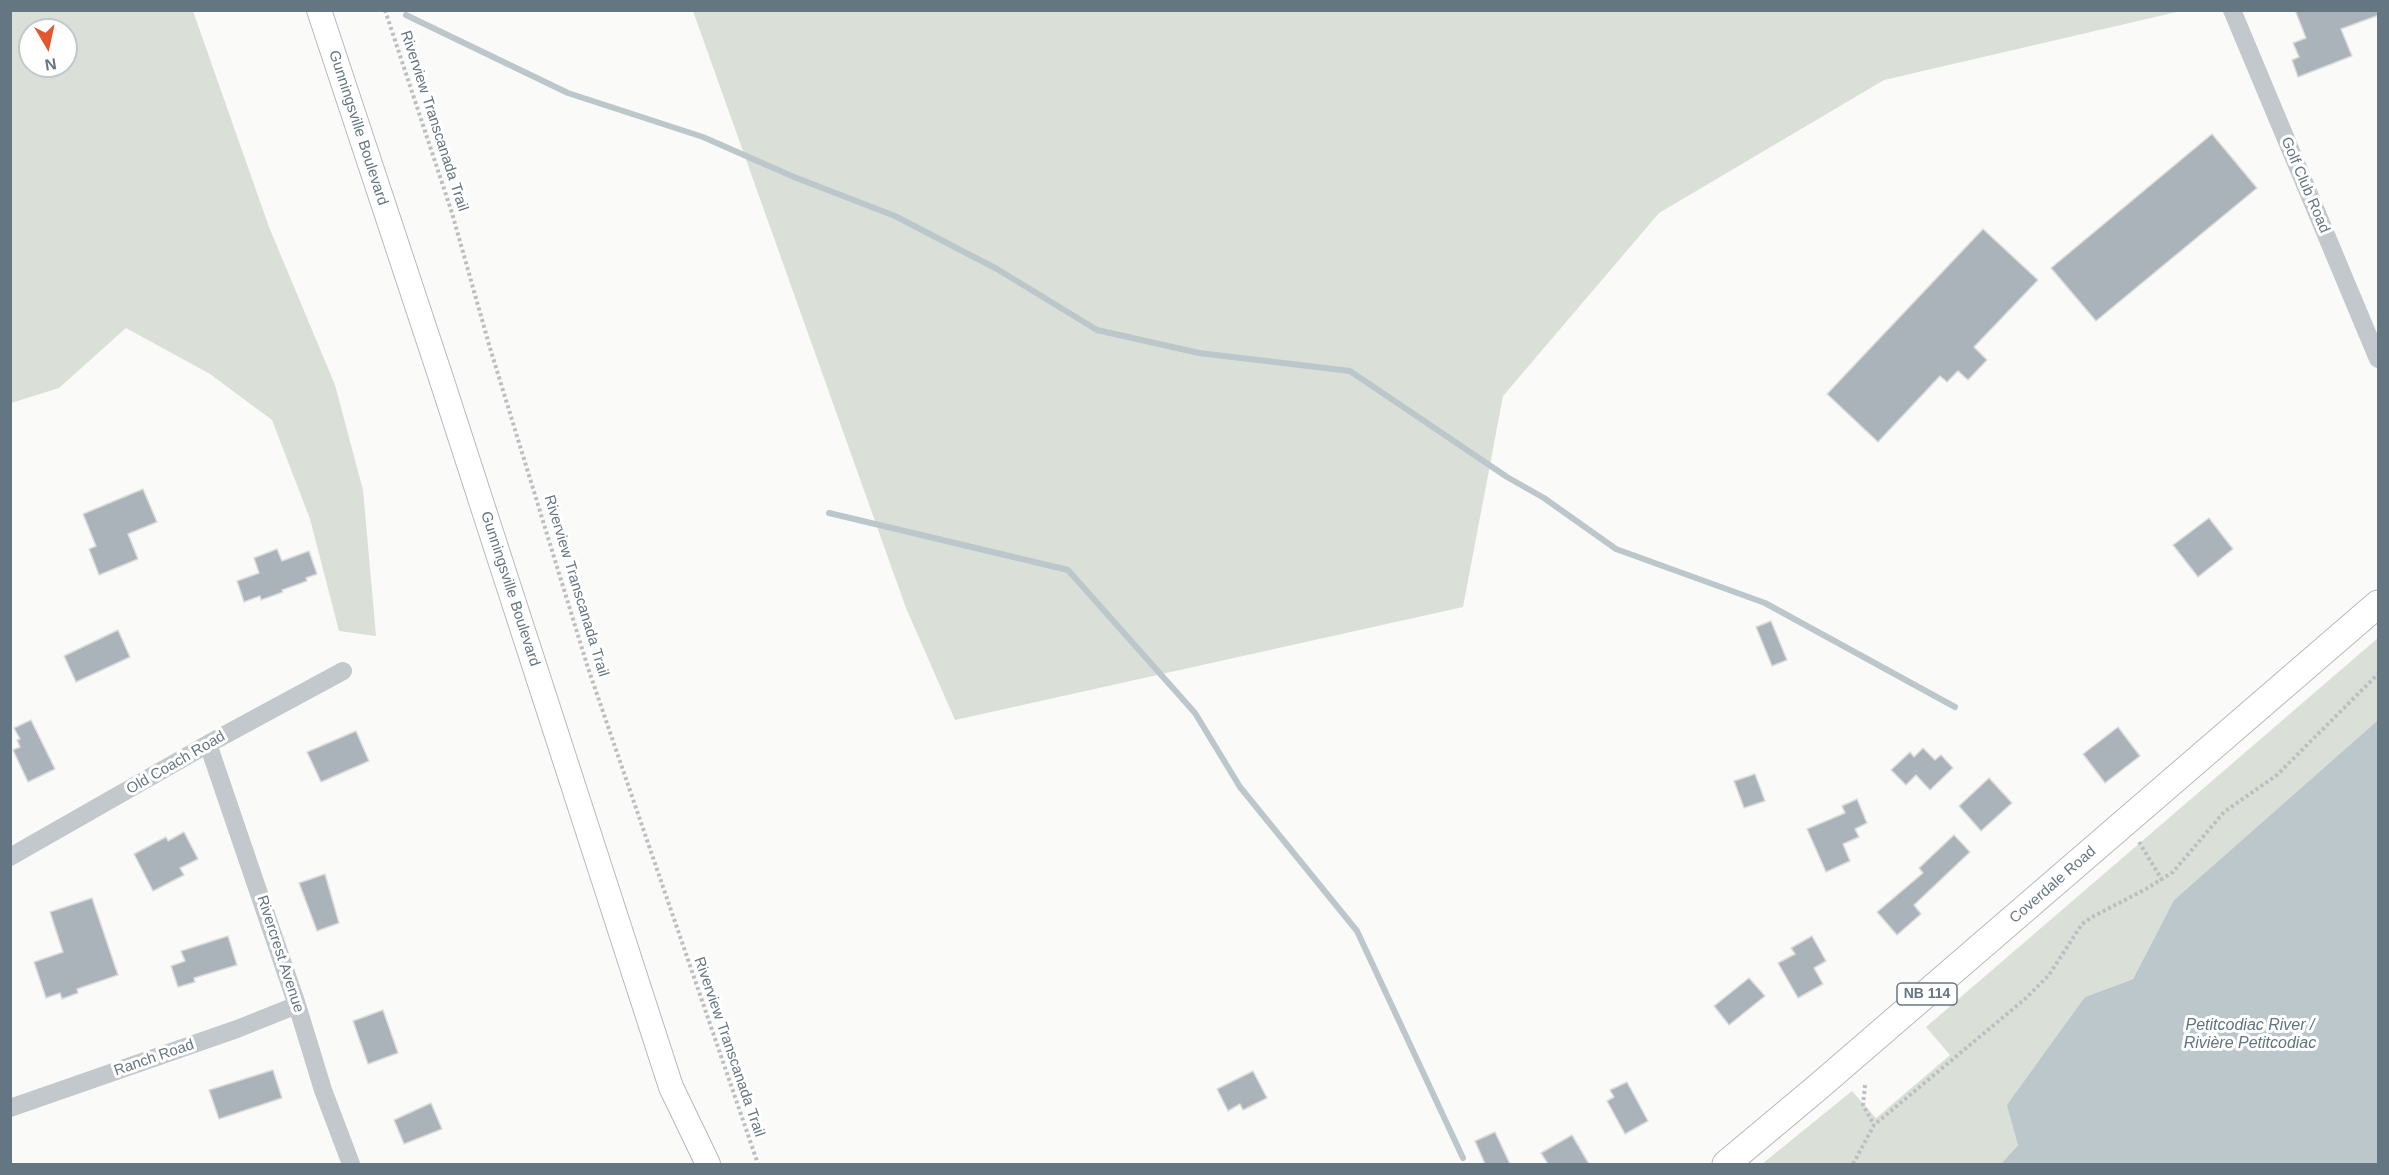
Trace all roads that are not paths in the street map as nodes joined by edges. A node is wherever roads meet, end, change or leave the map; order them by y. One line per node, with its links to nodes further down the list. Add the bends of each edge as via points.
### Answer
1 (319, 10): 11 (main road, Gunningsville Boulevard, via 671,1086)
2 (2232, 10): 3 (street, Golf Club Road)
3 (2379, 359)
4 (2379, 604): 12 (main road, Coverdale Road / NB 114)
5 (343, 671): 6 (street, Old Coach Road)
6 (208, 744): 7 (street, Old Coach Road); 8 (street, Rivercrest Avenue)
7 (10, 857)
8 (297, 1005): 9 (street, Ranch Road); 10 (street, Rivercrest Avenue, via 322,1090)
9 (10, 1108)
10 (351, 1164)
11 (708, 1164)
12 (1726, 1164)

